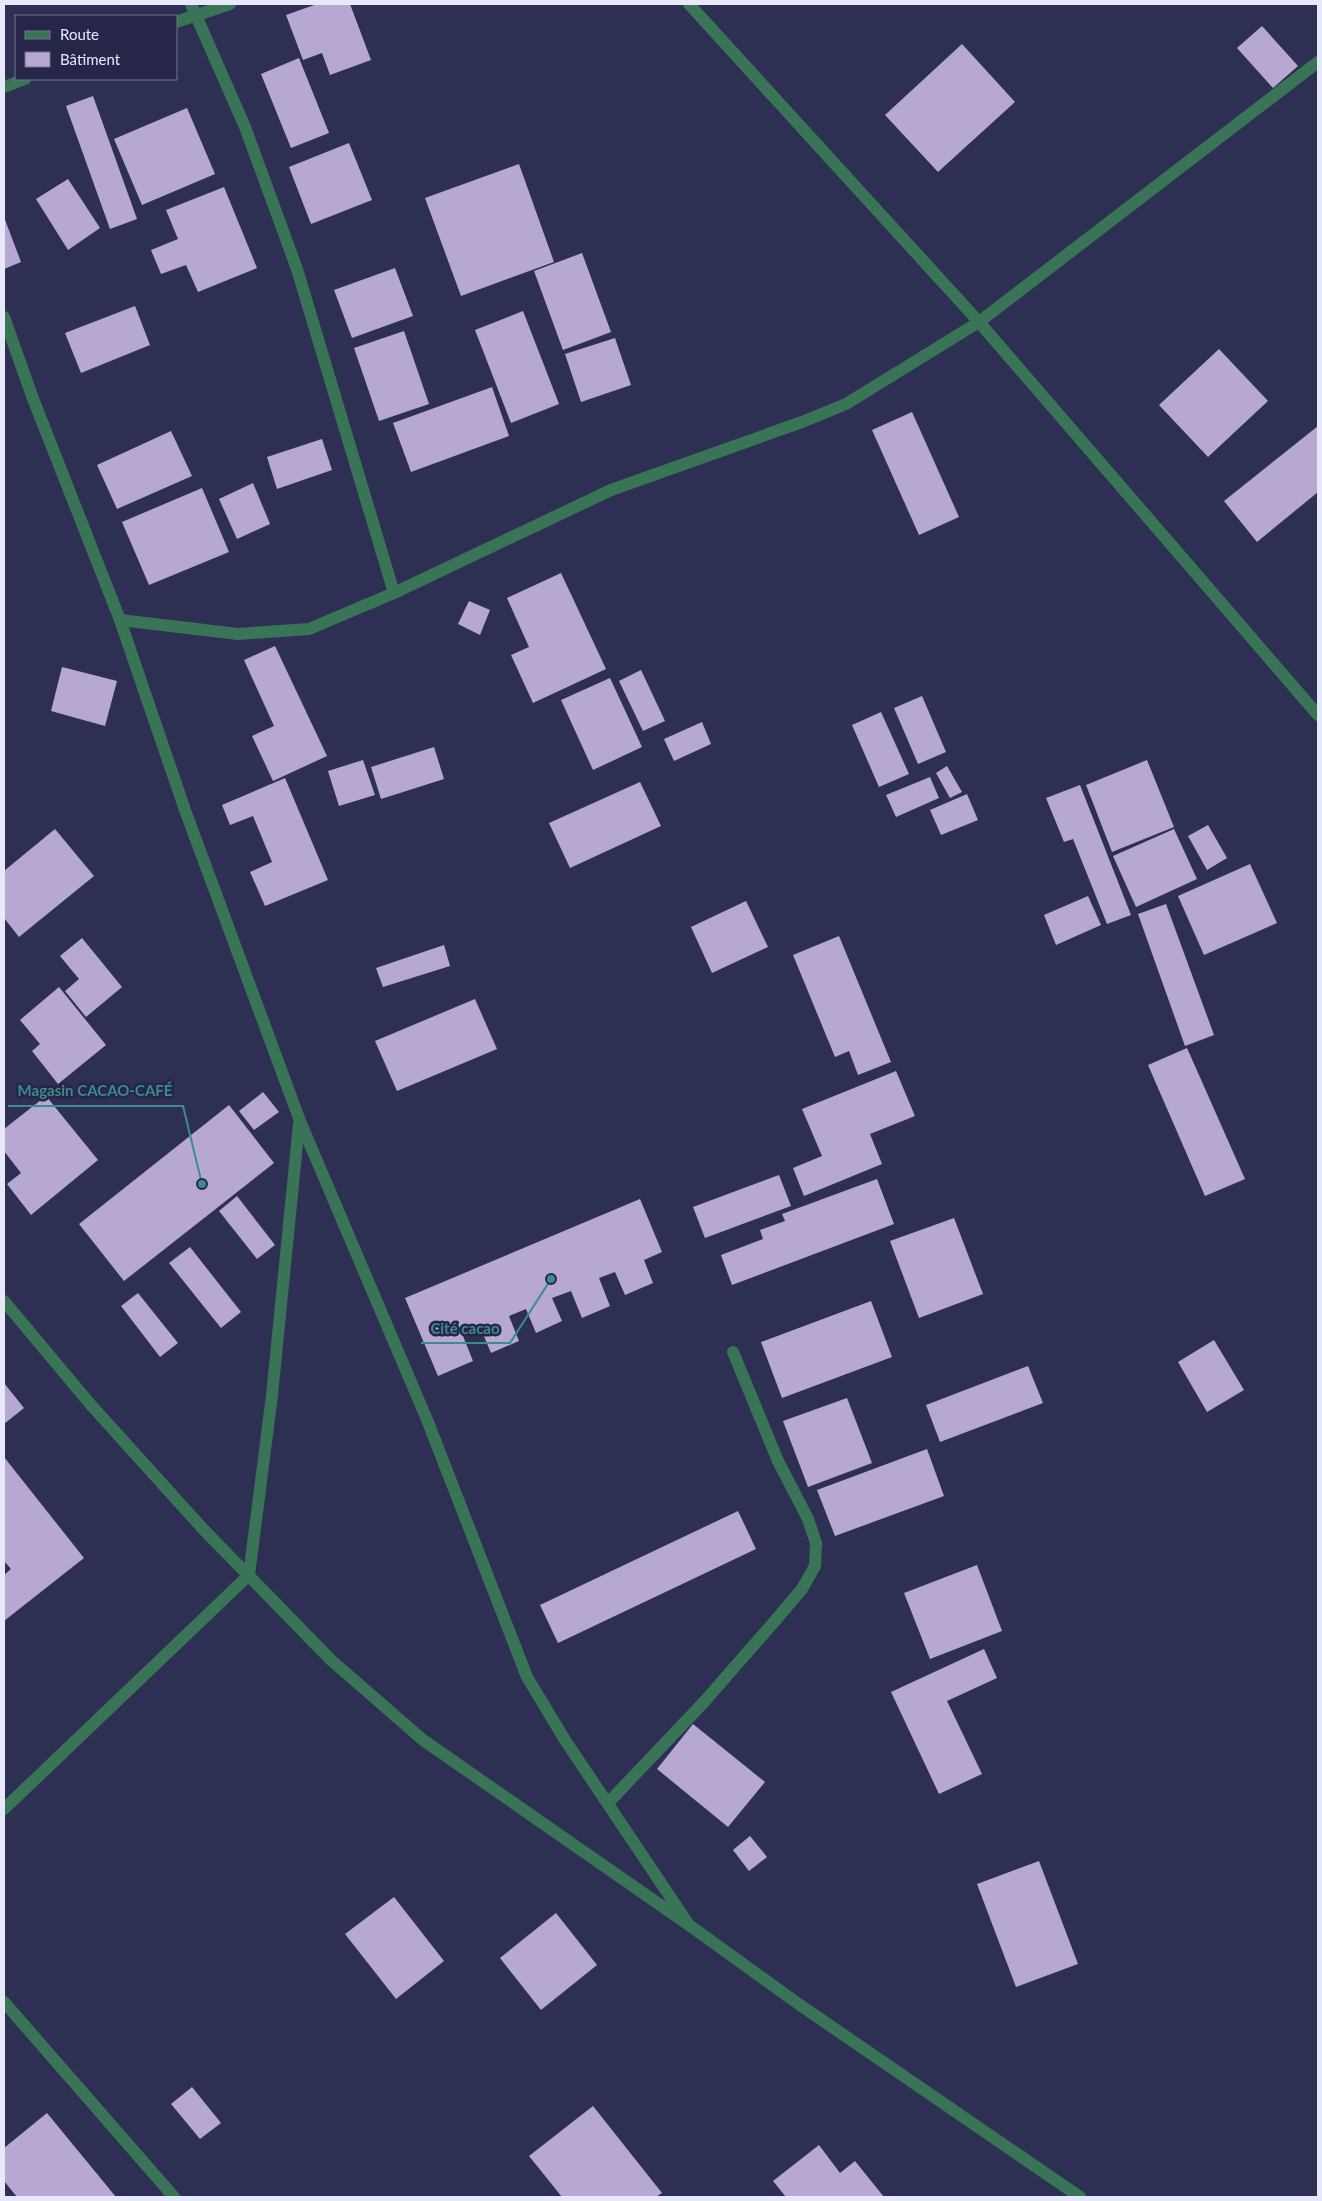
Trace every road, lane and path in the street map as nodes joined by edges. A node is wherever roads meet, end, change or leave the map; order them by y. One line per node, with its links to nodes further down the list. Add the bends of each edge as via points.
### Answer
1 (230, 4): 3 (street)
2 (689, 4): 9 (street)
3 (193, 9): 4 (street); 10 (street, via 245,127 297,269)
4 (178, 20)
5 (1318, 62): 9 (street)
6 (22, 80): 7 (street)
7 (4, 87)
8 (4, 318): 11 (street)
9 (979, 322): 10 (street, via 846,404 611,490); 12 (street)
10 (394, 593): 11 (street, via 309,630 238,634)
11 (120, 620): 13 (street, via 185,810)
12 (1318, 715)
13 (300, 1121): 16 (street, via 272,1394); 17 (street, via 428,1422 527,1676)
14 (4, 1302): 16 (street, via 91,1405)
15 (733, 1352): 17 (street, via 778,1461 808,1519 816,1543 814,1566 802,1590 704,1702)
16 (249, 1575): 18 (street); 19 (street, via 330,1660 423,1740)
17 (608, 1803): 19 (street)
18 (4, 1809)
19 (688, 1925): 22 (street)
20 (4, 2002): 21 (street)
21 (174, 2197)
22 (1080, 2197)

